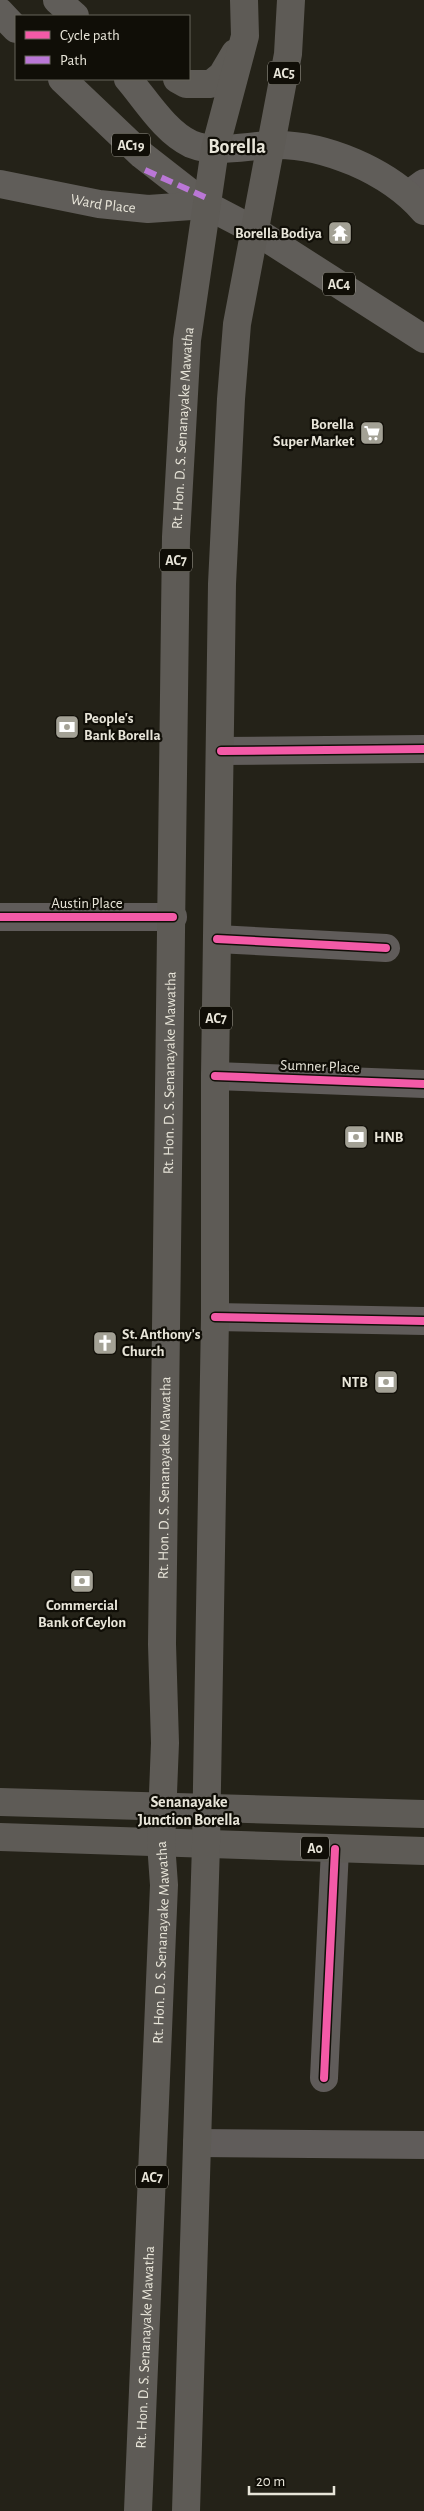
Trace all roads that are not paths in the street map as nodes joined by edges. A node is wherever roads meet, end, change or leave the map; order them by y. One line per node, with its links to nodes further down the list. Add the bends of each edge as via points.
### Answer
1 (57, 0): 5 (main road)
2 (244, 0): 7 (highway, Rt. Hon. D. S. Senanayake Mawatha)
3 (291, 0): 11 (highway, AC5, via 288,54)
4 (0, 12): 6 (main road)
5 (73, 15)
6 (15, 28)
7 (245, 36): 10 (highway, via 222,75 211,84 186,84); 12 (highway, Rt. Hon. D. S. Senanayake Mawatha)
8 (63, 80): 15 (main road, AC19, via 142,155)
9 (129, 80): 12 (main road, AC19, via 171,130 191,144)
10 (179, 80)
11 (269, 145): 12 (main road); 14 (main road, via 288,145 344,157); 16 (highway)
12 (216, 150): 15 (highway, Rt. Hon. D. S. Senanayake Mawatha)
13 (0, 184): 15 (main road, Ward Place, via 99,204 148,208)
14 (419, 196)
15 (206, 205): 16 (main road); 21 (highway, Rt. Hon. D. S. Senanayake Mawatha / AC7, via 187,340 176,537)
16 (254, 230): 17 (main road, AC4); 19 (highway, AC7, via 237,324 230,399 222,584)
17 (424, 339)
18 (424, 749): 19 (street)
19 (221, 751): 22 (highway, AC7)
20 (0, 917): 21 (street, Austin Place)
21 (173, 917): 29 (highway, Rt. Hon. D. S. Senanayake Mawatha / AC7, via 162,1644)
22 (217, 939): 23 (street); 24 (highway, AC7)
23 (386, 948)
24 (214, 1076): 25 (street, Sumner Place); 26 (highway, AC7)
25 (424, 1084)
26 (214, 1316): 27 (street); 30 (highway, AC7)
27 (424, 1321)
28 (0, 1802): 29 (highway)
29 (163, 1806): 30 (highway); 33 (highway, Rt. Hon. D. S. Senanayake Mawatha / AC7)
30 (206, 1807): 31 (highway); 34 (highway, AC7)
31 (424, 1814)
32 (0, 1837): 33 (highway, A0)
33 (161, 1843): 34 (highway, A0); 40 (highway, Rt. Hon. D. S. Senanayake Mawatha / AC7, via 164,1885)
34 (206, 1844): 35 (highway, A0); 38 (highway, AC7)
35 (335, 1849): 36 (highway, A0); 37 (street)
36 (424, 1851)
37 (324, 2078)
38 (197, 2144): 39 (street); 41 (highway, AC7)
39 (424, 2145)
40 (138, 2511)
41 (186, 2511)

